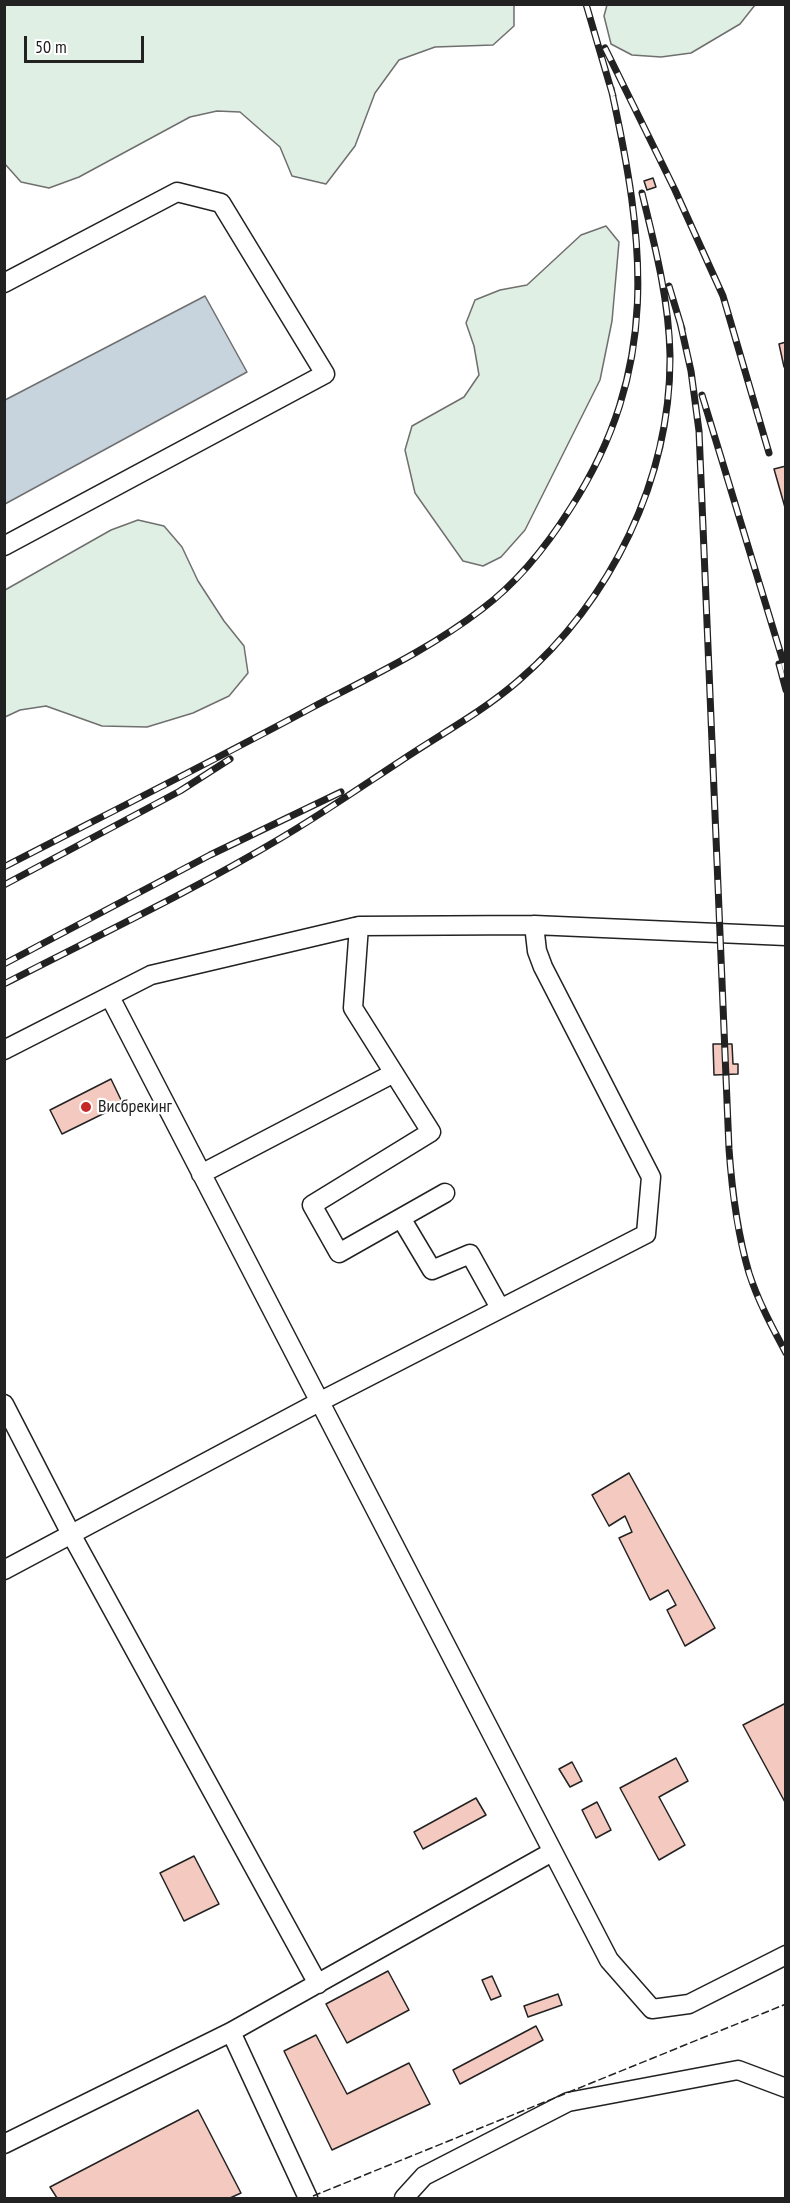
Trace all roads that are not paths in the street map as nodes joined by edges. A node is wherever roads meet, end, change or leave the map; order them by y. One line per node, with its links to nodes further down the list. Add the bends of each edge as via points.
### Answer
1 (4, 283): 2 (lane, via 177,192 221,203 325,374)
2 (4, 546)
3 (534, 925): 4 (lane); 5 (lane); 12 (lane, via 543,967 651,1177 646,1234)
4 (359, 926): 6 (lane, via 151,975); 8 (lane, via 353,1008)
5 (786, 936)
6 (110, 997): 7 (lane); 9 (lane)
7 (4, 1050)
8 (394, 1073): 9 (lane); 11 (lane, via 431,1132 312,1205 339,1252)
9 (201, 1174): 13 (lane)
10 (445, 1193): 11 (lane)
11 (401, 1218): 12 (lane, via 432,1270 470,1254)
12 (500, 1308): 13 (lane)
13 (319, 1401): 15 (lane); 17 (lane)
14 (4, 1404): 15 (lane)
15 (71, 1534): 16 (lane); 19 (lane)
16 (4, 1570)
17 (552, 1852): 18 (lane, via 609,1960 652,2009 689,2004); 19 (lane)
18 (786, 1955)
19 (318, 1984): 20 (lane)
20 (231, 2032): 22 (lane); 23 (lane)
21 (786, 2088): 24 (lane, via 738,2070 568,2102 424,2176)
22 (4, 2144)
23 (308, 2199)
24 (404, 2199)

